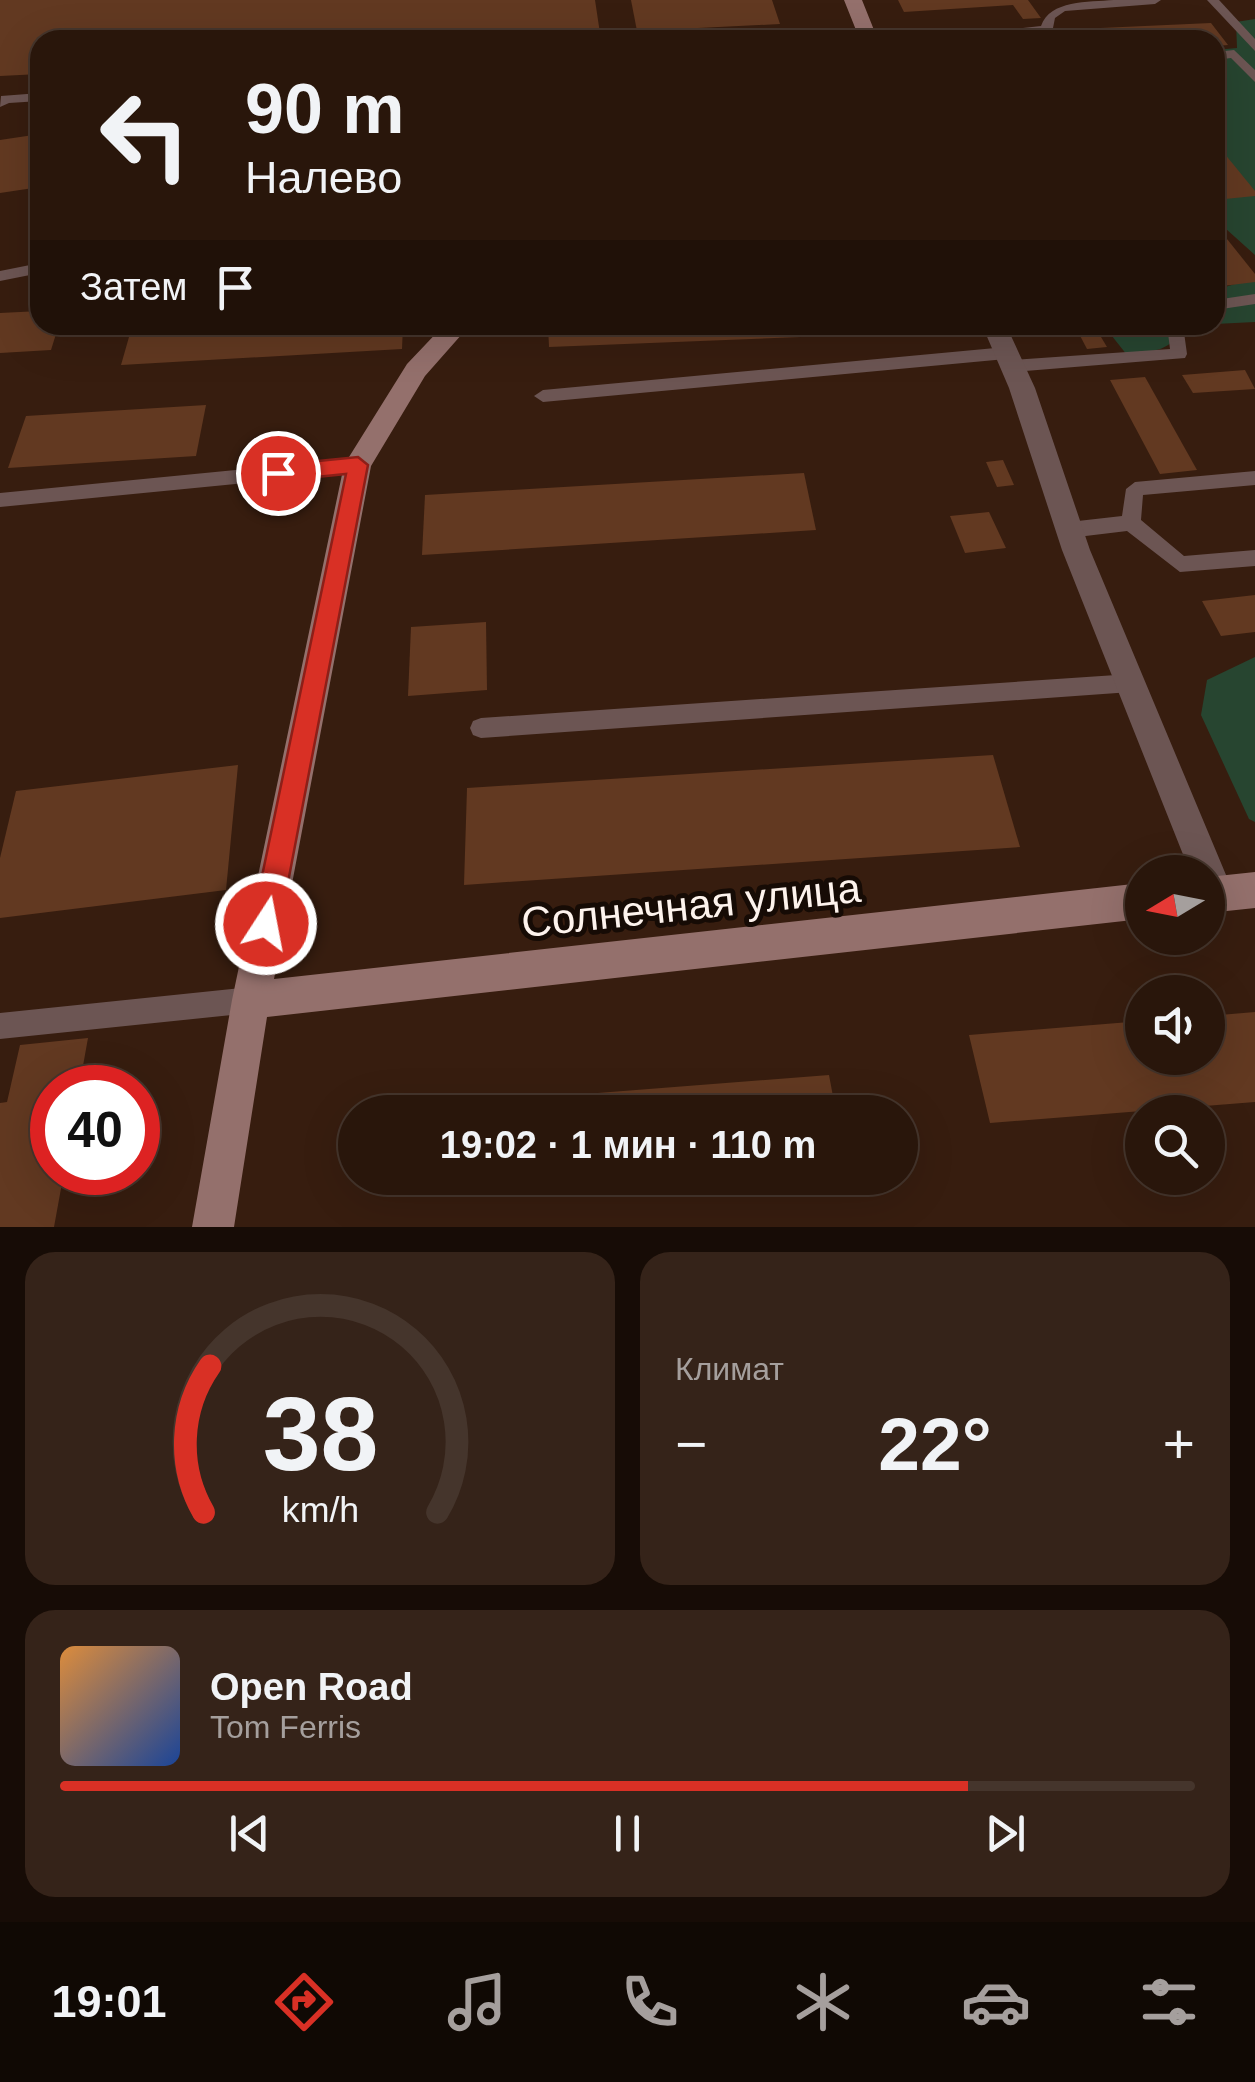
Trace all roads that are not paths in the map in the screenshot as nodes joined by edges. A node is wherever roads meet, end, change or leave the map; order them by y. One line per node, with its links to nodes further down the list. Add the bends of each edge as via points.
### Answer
1 (853, 0): 5 (street)
2 (1155, 0): 4 (lane, via 1062,8)
3 (1213, 0): 7 (lane)
4 (1046, 29): 6 (lane)
5 (864, 30)
6 (1037, 30)
7 (1255, 50): 8 (lane)
8 (1234, 54): 9 (lane); 10 (lane)
9 (1225, 55)
10 (1255, 78)
11 (30, 98): 12 (lane)
12 (0, 104)
13 (30, 270): 14 (lane)
14 (0, 276)
15 (1255, 298): 16 (lane)
16 (1225, 303)
17 (449, 335): 21 (street, via 416,370)
18 (1177, 335): 19 (lane, via 1180,354)
19 (1004, 348): 20 (lane); 25 (street)
20 (543, 396)
21 (358, 465): 23 (lane); 33 (street)
22 (1255, 478): 24 (lane, via 1135,489)
23 (0, 500)
24 (1131, 523): 25 (lane); 26 (lane, via 1180,564)
25 (1068, 530): 27 (street)
26 (1255, 558)
27 (1130, 682): 28 (lane); 29 (street)
28 (481, 728)
29 (1197, 855)
30 (1255, 890): 31 (street)
31 (1225, 893)
32 (1125, 904): 33 (street, Солнечная улица)
33 (251, 1000): 34 (lane); 35 (street)
34 (0, 1026)
35 (213, 1227)

